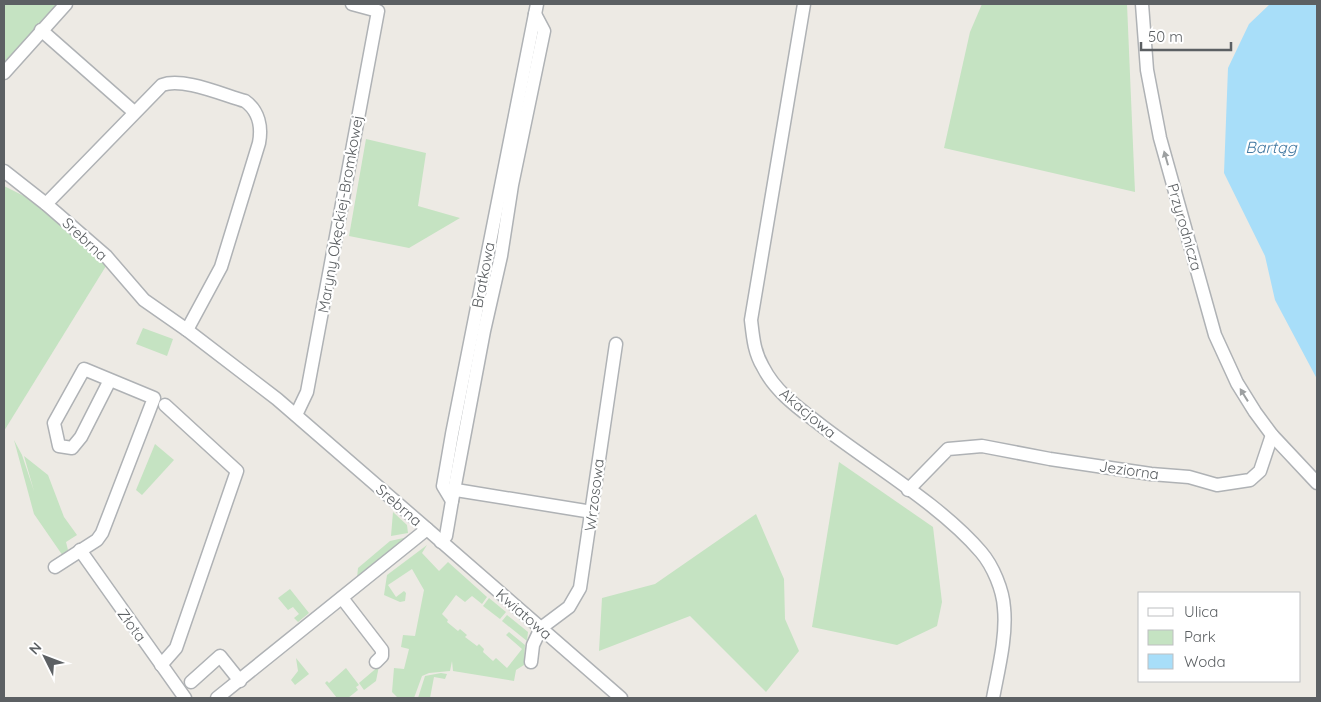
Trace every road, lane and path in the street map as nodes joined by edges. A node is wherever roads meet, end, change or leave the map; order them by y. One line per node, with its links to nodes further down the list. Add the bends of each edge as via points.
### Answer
1 (66, 4): 6 (street)
2 (352, 4): 15 (street, Maryny Okęckiej-Bromkowej, via 378,11 308,392)
3 (804, 4): 18 (street, Akacjowa, via 751,320 754,346 763,368 779,391)
4 (1142, 4): 16 (street, Przyrodnicza, one-way to 4, via 1237,383 1215,335 1160,138 1147,70)
5 (536, 9): 19 (street, via 544,31)
6 (41, 30): 7 (street); 8 (street)
7 (4, 73)
8 (134, 112): 10 (street); 11 (street, via 169,82 245,101 255,110 260,125 259,144 221,267)
9 (4, 171): 10 (street, Srebrna)
10 (46, 204): 11 (street, Srebrna, via 106,256 144,300)
11 (187, 330): 15 (street, Srebrna)
12 (616, 344): 20 (street, Wrzosowa)
13 (110, 380): 13 (street, via 84,369 54,424 59,446 72,448); 23 (street, via 154,398 102,533)
14 (165, 405): 29 (street, via 237,471 176,648)
15 (296, 415): 21 (street, Srebrna)
16 (1272, 435): 17 (street); 18 (street, Jeziorna, via 1260,471 1250,480 1237,483 1217,485 1189,477 1050,459 982,446 948,449)
17 (1317, 484)
18 (908, 490): 35 (street, Akacjowa, via 957,528 983,554 997,580 1004,608)
19 (454, 496): 20 (street); 22 (street, via 446,536)
20 (592, 512): 26 (street, Wrzosowa, via 580,588 569,607)
21 (426, 529): 22 (street, Kwiatowa); 25 (street, Srebrna)
22 (441, 542): 26 (street, Kwiatowa)
23 (80, 550): 24 (street); 29 (street, Złota)
24 (56, 567)
25 (342, 598): 27 (street, via 382,650 382,656); 30 (street, Srebrna)
26 (540, 628): 28 (street); 34 (street, Kwiatowa)
27 (376, 662)
28 (531, 662)
29 (161, 665): 32 (street, Złota)
30 (240, 680): 31 (street, via 220,656); 33 (street, Srebrna)
31 (191, 682)
32 (185, 698)
33 (218, 698)
34 (622, 698)
35 (993, 698)

